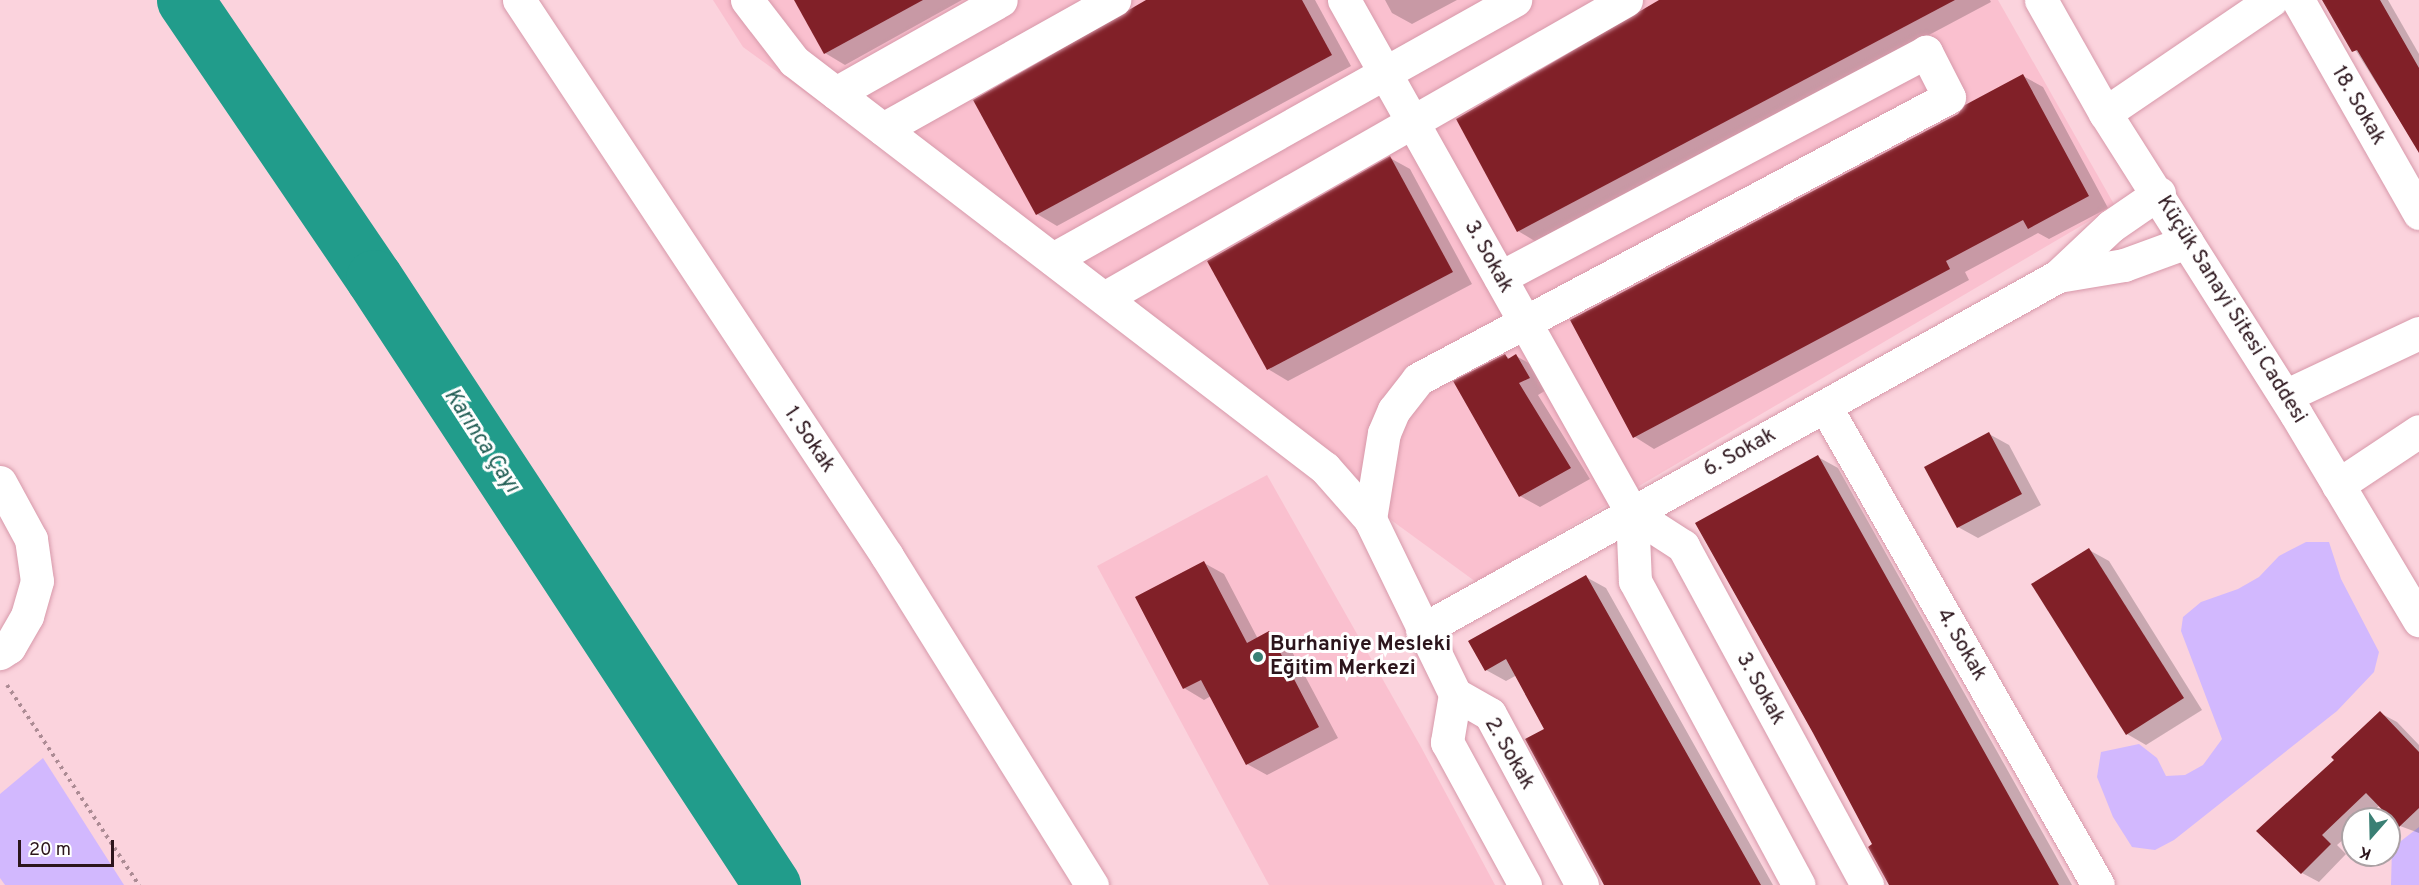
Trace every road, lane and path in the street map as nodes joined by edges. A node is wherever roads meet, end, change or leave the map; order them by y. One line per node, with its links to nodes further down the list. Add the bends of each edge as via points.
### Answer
1 (519, 0): 38 (street, 1. Sokak, via 887,556)
2 (747, 0): 12 (street, via 794,62)
3 (1001, 0): 12 (street)
4 (1114, 0): 15 (street)
5 (1344, 0): 11 (street, 3. Sokak)
6 (1515, 0): 11 (street)
7 (1626, 0): 14 (street)
8 (2041, 0): 13 (street, Küçük Sanayi Sitesi Caddesi)
9 (2271, 0): 13 (street)
10 (2298, 0): 17 (street, 18. Sokak)
11 (1385, 73): 14 (street, 3. Sokak); 19 (street)
12 (836, 93): 15 (street)
13 (2105, 113): 16 (street, Küçük Sanayi Sitesi Caddesi)
14 (1412, 122): 21 (street, 3. Sokak); 22 (street)
15 (884, 129): 19 (street)
16 (2159, 194): 18 (street, Küçük Sanayi Sitesi Caddesi); 20 (street, via 2111,226)
17 (2419, 213)
18 (2187, 242): 20 (street, via 2124,265); 25 (street, Küçük Sanayi Sitesi Caddesi)
19 (1053, 259): 22 (street)
20 (2058, 276): 26 (street, 6. Sokak)
21 (1500, 278): 23 (street, 3. Sokak); 23 (street, via 1926,52 1949,97)
22 (1104, 298): 31 (street, via 1325,468)
23 (1525, 324): 30 (street, 3. Sokak); 31 (street, via 1418,379 1406,392 1384,433)
24 (2419, 333): 25 (street)
25 (2285, 396): 29 (street, Küçük Sanayi Sitesi Caddesi)
26 (1825, 406): 30 (street, 6. Sokak); 43 (street, 4. Sokak)
27 (2419, 431): 29 (street)
28 (0, 482): 34 (street, via 31,539 37,581 27,616 9,646)
29 (2338, 485): 32 (street, Küçük Sanayi Sitesi Caddesi)
30 (1632, 513): 33 (street, 6. Sokak); 41 (street, 3. Sokak, via 1635,581); 42 (street, 3. Sokak, via 1683,546)
31 (1370, 519): 33 (street)
32 (2419, 620)
33 (1422, 630): 36 (street)
34 (0, 653)
35 (0, 674): 37 (path)
36 (1455, 694): 39 (street, 2. Sokak, via 1446,742); 40 (street, 2. Sokak, via 1490,714)
37 (139, 885)
38 (1092, 885)
39 (1525, 885)
40 (1582, 885)
41 (1799, 885)
42 (1867, 885)
43 (2098, 885)

